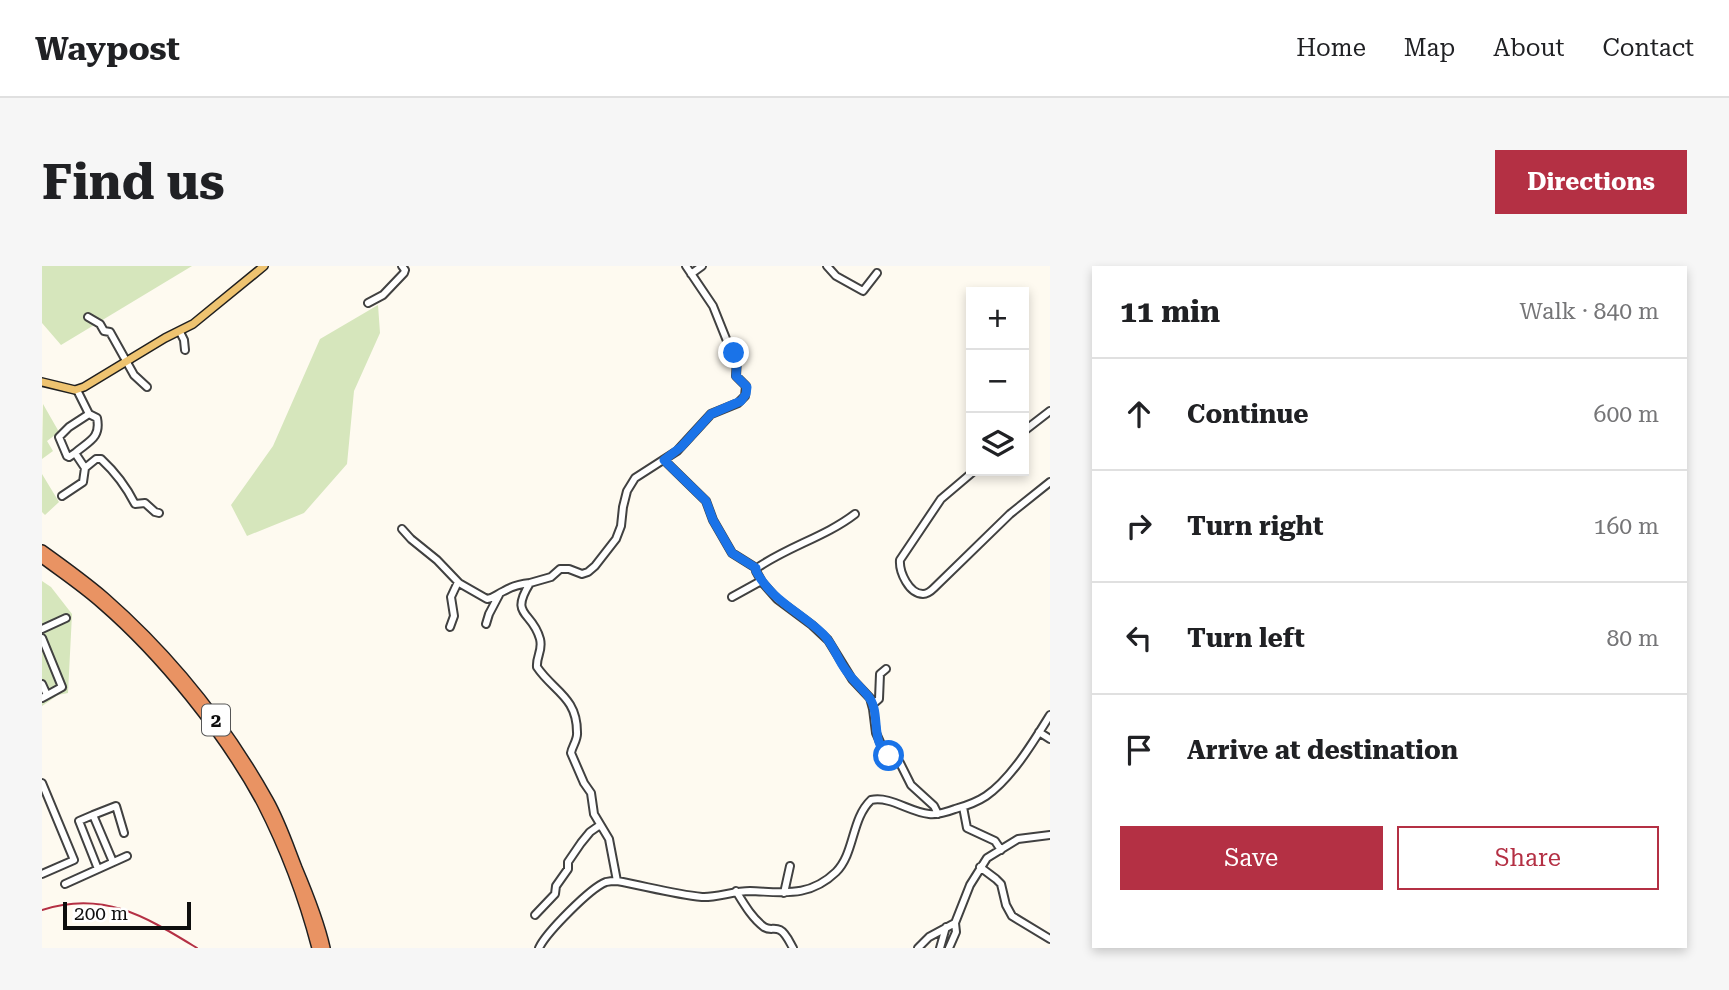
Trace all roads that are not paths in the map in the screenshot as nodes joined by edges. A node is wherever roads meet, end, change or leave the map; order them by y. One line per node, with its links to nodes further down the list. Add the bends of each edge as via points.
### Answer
1 (264, 266): 10 (main road)
2 (402, 266): 8 (street, via 405,272 383,295)
3 (686, 266): 7 (street)
4 (702, 266): 7 (street)
5 (827, 266): 6 (street, via 863,291)
6 (877, 273)
7 (691, 274): 20 (street, via 713,306 737,359 736,376 747,392 738,403 711,414)
8 (368, 303)
9 (88, 317): 12 (street, via 110,332)
10 (180, 332): 11 (street); 12 (main road)
11 (184, 350)
12 (126, 362): 14 (street); 15 (main road)
13 (42, 382): 15 (main road)
14 (147, 387)
15 (78, 390): 17 (street)
16 (1050, 411): 18 (street)
17 (89, 414): 19 (street, via 97,418 98,431); 19 (street, via 58,438 67,457)
18 (1029, 427)
19 (75, 453): 21 (street)
20 (664, 460): 31 (street, via 706,501 732,553); 34 (street, via 632,481 618,535 588,572 560,569)
21 (85, 468): 25 (street, via 83,482); 26 (street, via 101,459 135,504 145,503)
22 (968, 476): 23 (street, via 941,499 900,561 903,577 919,593 934,588)
23 (1047, 483): 24 (street)
24 (1050, 492)
25 (62, 496)
26 (159, 513)
27 (855, 513): 31 (street)
28 (402, 529): 33 (street)
29 (42, 550): 73 (highway, 2, via 143,633 211,713 269,801 306,888)
30 (42, 558): 73 (highway, 2, via 129,630 205,717 260,801)
31 (756, 568): 32 (street)
32 (761, 581): 36 (street); 45 (street, via 825,636)
33 (458, 582): 35 (street, via 487,599); 39 (street, via 451,597 454,616)
34 (530, 583): 35 (street); 53 (street, via 521,608 540,639 537,667 572,710 578,733 571,753 591,793)
35 (500, 593): 38 (street)
36 (732, 597)
37 (66, 618): 40 (street)
38 (486, 624)
39 (450, 627)
40 (42, 629)
41 (42, 638): 44 (street, via 62,687)
42 (886, 669): 45 (street, via 880,674 879,699)
43 (42, 684): 44 (street)
44 (45, 696)
45 (872, 705): 51 (street, via 885,753 900,763 911,785)
46 (1050, 715): 47 (street)
47 (1039, 732): 48 (street); 50 (street, via 997,786)
48 (1050, 740)
49 (42, 783): 58 (street)
50 (963, 807): 51 (street); 56 (street, via 967,828 995,841)
51 (938, 814): 68 (street, via 871,800 836,871 810,888)
52 (93, 815): 54 (street, via 116,806); 59 (street); 62 (street, via 79,821)
53 (600, 825): 65 (street, via 609,839); 69 (street, via 580,843 555,894)
54 (124, 833)
55 (1050, 835): 56 (street, via 1021,838)
56 (1001, 850): 61 (street)
57 (127, 856): 59 (street)
58 (74, 860): 63 (street); 64 (street)
59 (113, 862): 62 (street)
60 (790, 866): 68 (street)
61 (980, 867): 70 (street); 72 (street, via 1001,884 1012,916)
62 (98, 869): 64 (street)
63 (42, 874)
64 (81, 877): 66 (street)
65 (617, 881): 67 (street, via 705,897); 74 (street, via 593,890)
66 (65, 884)
67 (736, 891): 68 (street); 75 (street, via 763,926 782,932)
68 (784, 893)
69 (535, 915)
70 (955, 923): 71 (street); 78 (street)
71 (946, 927): 76 (street); 77 (street)
72 (1050, 939)
73 (320, 944)
74 (539, 948)
75 (793, 948)
76 (918, 948)
77 (940, 948)
78 (949, 948)

